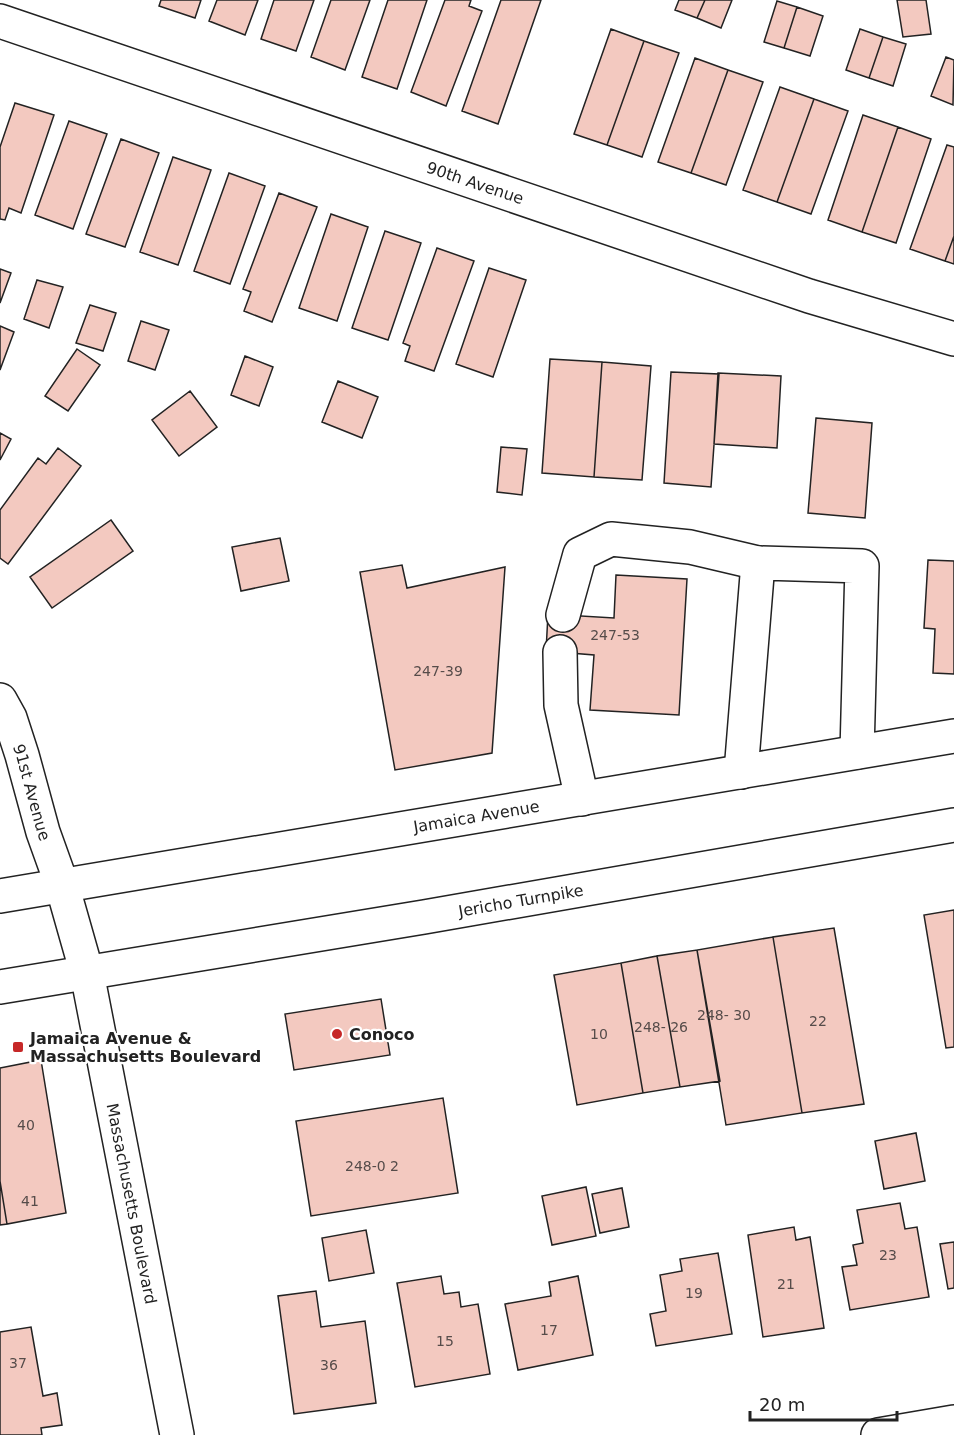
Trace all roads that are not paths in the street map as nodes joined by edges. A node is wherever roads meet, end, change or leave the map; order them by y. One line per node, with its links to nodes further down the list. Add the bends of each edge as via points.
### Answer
1 (0, 21): 2 (main road, 90th Avenue, via 809,296)
2 (954, 339)
3 (758, 563): 4 (main road, via 690,547 611,539 580,554); 8 (main road, via 862,566); 9 (main road)
4 (563, 615)
5 (561, 652): 10 (main road, via 561,705)
6 (0, 700): 12 (main road, 91st Avenue, via 10,718)
7 (954, 736): 8 (main road, Jamaica Avenue)
8 (856, 752): 9 (main road, Jamaica Avenue)
9 (741, 772): 10 (main road, Jamaica Avenue)
10 (582, 799): 12 (main road, Jamaica Avenue)
11 (954, 825): 14 (main road, Jericho Turnpike)
12 (62, 885): 13 (main road, Jamaica Avenue); 14 (main road, 91st Avenue)
13 (0, 896)
14 (87, 973): 15 (main road); 17 (main road, Massachusetts Boulevard)
15 (0, 987)
16 (954, 1422): 18 (main road)
17 (177, 1435)
18 (878, 1435)

